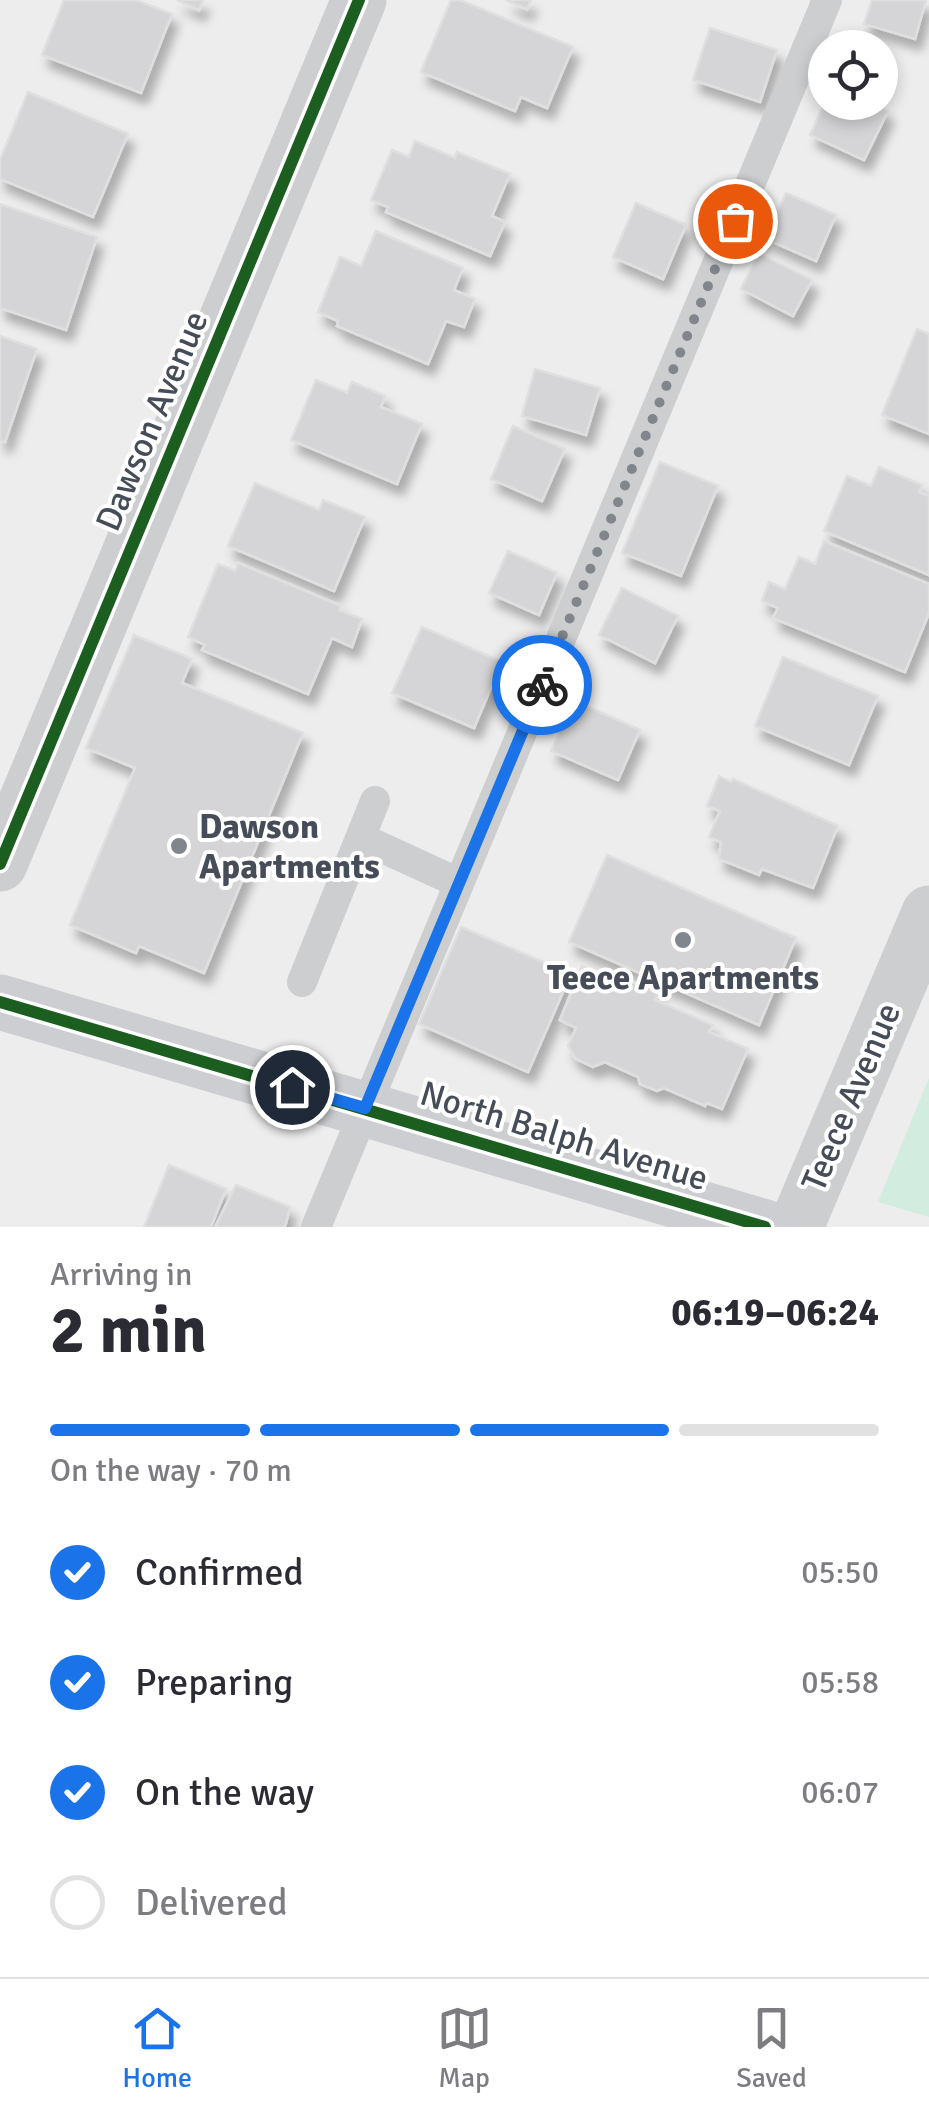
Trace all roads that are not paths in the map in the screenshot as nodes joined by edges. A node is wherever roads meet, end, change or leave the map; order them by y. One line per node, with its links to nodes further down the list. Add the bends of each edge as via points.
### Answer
1 (359, 0): 5 (street, Dawson Avenue)
2 (827, 0): 6 (lane)
3 (374, 801): 4 (lane)
4 (361, 838): 6 (lane); 8 (lane)
5 (0, 864)
6 (459, 883): 10 (lane)
7 (929, 912): 13 (street, Teece Avenue)
8 (302, 982)
9 (0, 1002): 10 (street, North Balph Avenue)
10 (365, 1108): 11 (lane); 12 (street, North Balph Avenue)
11 (316, 1227)
12 (765, 1227)
13 (796, 1227)

